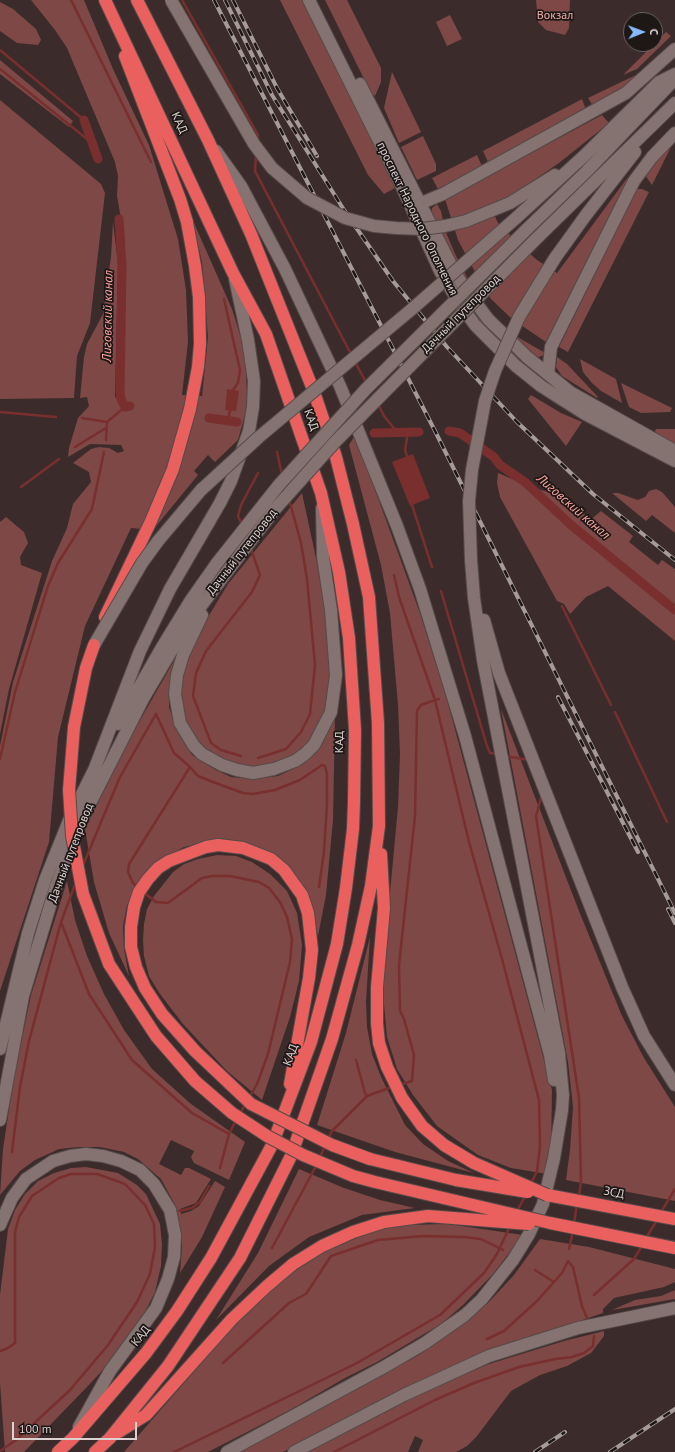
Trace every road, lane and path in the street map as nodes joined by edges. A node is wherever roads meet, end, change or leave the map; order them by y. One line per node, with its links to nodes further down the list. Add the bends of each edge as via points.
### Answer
1 (105, 0): 6 (highway, КАД)
2 (137, 0): 13 (highway, КАД)
3 (172, 0): 14 (main road, bridge, via 243,125 272,168 307,198 345,218 374,226 422,229 466,221 510,203)
4 (309, 0): 15 (main road, проспект Народного Ополчения)
5 (318, 0): 15 (main road, проспект Народного Ополчения)
6 (112, 13): 16 (highway, КАД); 23 (highway, bridge, via 132,76 158,139 187,222 195,266 200,319 194,391 173,469)
7 (675, 48): 15 (main road, via 626,93 443,194)
8 (675, 74): 14 (main road, via 659,82)
9 (675, 79): 24 (main road, Дачный путепровод, bridge, via 586,172 366,389 278,486 191,600 161,649)
10 (675, 103): 11 (main road, Дачный путепровод)
11 (654, 124): 21 (main road, bridge, via 544,274 507,343 485,401 478,429 469,501); 22 (main road, Дачный путепровод, bridge, via 335,442 276,508)
12 (675, 133): 17 (main road, via 634,181 551,347)
13 (208, 140): 25 (highway, КАД, via 251,234 312,385 336,457 352,517 369,597 378,723); 30 (main road, via 241,186 285,269 330,365 397,526 420,589 465,736 550,1055 557,1096)
14 (584, 156): 23 (main road, bridge, via 468,261 259,437 201,490 142,563)
15 (416, 206): 17 (main road, проспект Народного Ополчения, via 452,267 488,319); 19 (main road, проспект Народного Ополчения, via 449,288 490,342 520,370 553,394 585,414)
16 (233, 273): 20 (highway, КАД, via 266,334); 24 (main road, via 254,381 249,431 232,481 170,589 140,651)
17 (548, 374): 18 (main road, проспект Народного Ополчения, via 588,403)
18 (675, 451)
19 (675, 461)
20 (321, 493): 22 (main road, via 323,557 331,610 336,675 334,696 331,712 314,745 295,761 253,773 237,770 202,754 180,723 175,694 177,675 183,655); 28 (highway, КАД, via 339,572 348,638 355,730 353,829 337,944 311,1042)
21 (471, 560): 27 (main road, via 479,602 499,673 622,987 644,1036); 30 (main road, via 483,660 559,1053 563,1095)
22 (213, 590): 29 (main road, Дачный путепровод, via 186,626 143,699 79,825 56,886 23,996)
23 (94, 645): 33 (highway, bridge, via 86,668 74,727 70,812 76,862 83,894 109,964 156,1036 195,1080 232,1112 266,1136 304,1155 353,1176)
24 (91, 778): 26 (main road, Дачный путепровод, via 70,818 45,880 26,940)
25 (379, 826): 31 (highway, bridge, via 384,908 377,987 377,1024 379,1043 387,1067 402,1098 422,1126 444,1145 474,1163); 38 (highway, КАД, via 371,886 358,945 332,1039 291,1156 240,1258 168,1366)
26 (0, 1049)
27 (675, 1086)
28 (285, 1111): 31 (highway, bridge, via 312,950 310,924 302,895 284,870 271,859 243,848 218,845 206,847 158,868 139,892 131,927 131,947 145,988 162,1014 195,1051 251,1104 332,1146 370,1159 456,1180); 37 (highway, КАД, via 272,1145 211,1258 146,1352)
29 (0, 1120)
30 (558, 1135): 39 (main road, via 543,1204 513,1260 482,1299 465,1315 425,1343)
31 (547, 1195): 32 (highway, ЗСД)
32 (675, 1219)
33 (550, 1223): 35 (highway); 38 (highway, bridge, via 521,1224 447,1217 409,1218 384,1222 322,1246 293,1264 267,1286 232,1319 146,1415)
34 (0, 1225): 37 (main road, via 12,1198 26,1179 53,1161 86,1154 121,1161 140,1170 154,1184 170,1210 175,1235 174,1257 156,1308 110,1371)
35 (675, 1248)
36 (675, 1308): 42 (main road, via 578,1328 489,1356 404,1395)
37 (73, 1438): 40 (highway, КАД)
38 (110, 1438): 41 (highway, КАД)
39 (231, 1450)
40 (58, 1452)
41 (96, 1452)
42 (294, 1452)

